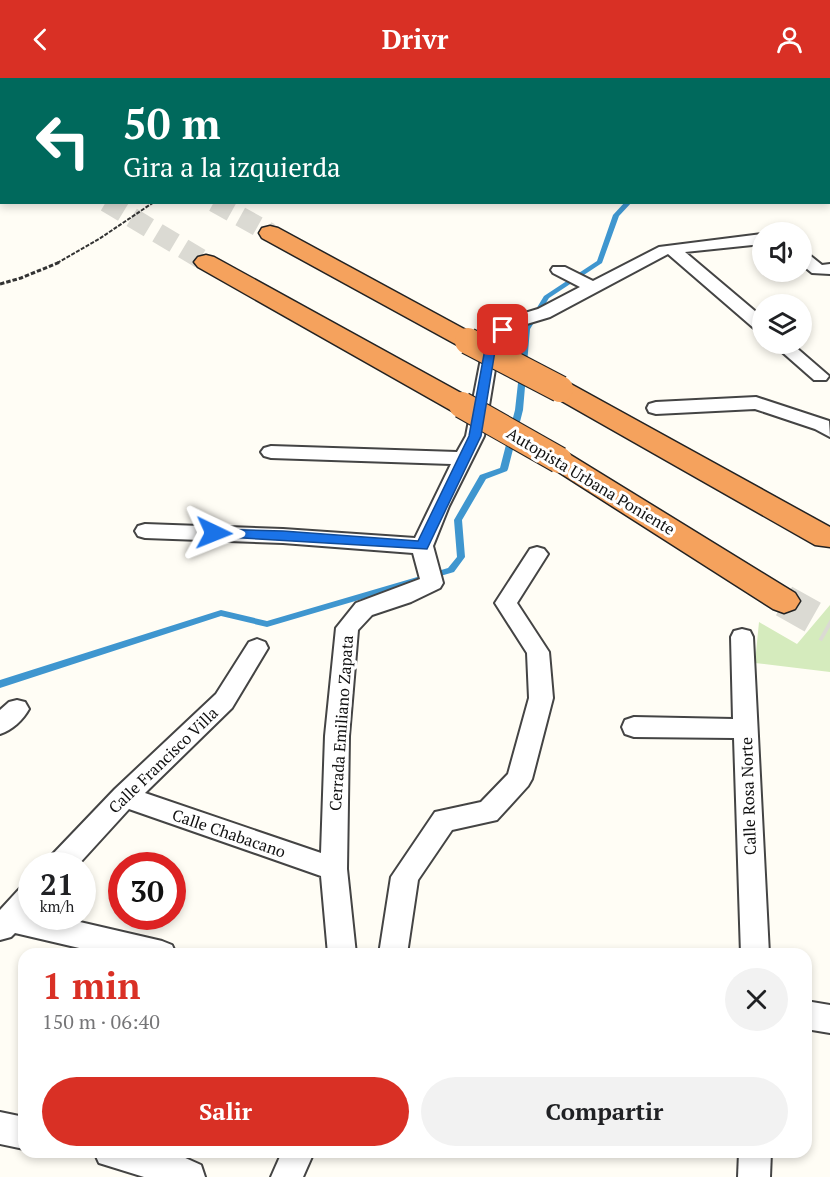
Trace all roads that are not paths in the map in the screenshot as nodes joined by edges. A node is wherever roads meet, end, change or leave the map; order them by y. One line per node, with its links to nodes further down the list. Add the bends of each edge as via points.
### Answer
1 (270, 233): 15 (highway, bridge)
2 (752, 240): 3 (street)
3 (668, 250): 6 (street); 7 (street)
4 (206, 262): 18 (highway, Autopista Urbana Poniente, bridge, via 560,460)
5 (564, 272): 6 (street)
6 (589, 284): 13 (street, via 544,313 514,322 492,338 475,436)
7 (752, 318)
8 (794, 354): 9 (street)
9 (820, 376)
10 (656, 408): 11 (street, via 756,404)
11 (830, 431)
12 (271, 452): 13 (street)
13 (463, 458): 17 (street)
14 (145, 531): 17 (street, via 283,536)
15 (826, 538)
16 (537, 554): 30 (street, via 506,603 538,652 541,698 519,779 488,812 444,820 405,877)
17 (427, 565): 25 (street, Cerrada Emiliano Zapata, via 403,596 364,609 347,628 337,736)
18 (784, 601)
19 (742, 637): 22 (street, Calle Rosa Norte)
20 (257, 648): 23 (street, Calle Francisco Villa, via 224,701)
21 (634, 727): 22 (street)
22 (746, 729): 31 (street, Calle Rosa Norte)
23 (124, 797): 24 (street, Calle Francisco Villa); 25 (street, Calle Chabacano)
24 (72, 852)
25 (334, 869): 29 (street, Cerrada Emiliano Zapata)
26 (18, 910): 27 (street)
27 (4, 924): 28 (street)
28 (130, 948)
29 (341, 948)
30 (394, 948)
31 (755, 948)
32 (812, 1016): 33 (street)
33 (830, 1019)
34 (0, 1128): 35 (street)
35 (18, 1132)
36 (133, 1158): 39 (street, via 175,1169)
37 (295, 1158): 40 (street)
38 (754, 1158): 41 (street)
39 (189, 1177)
40 (287, 1177)
41 (754, 1177)

